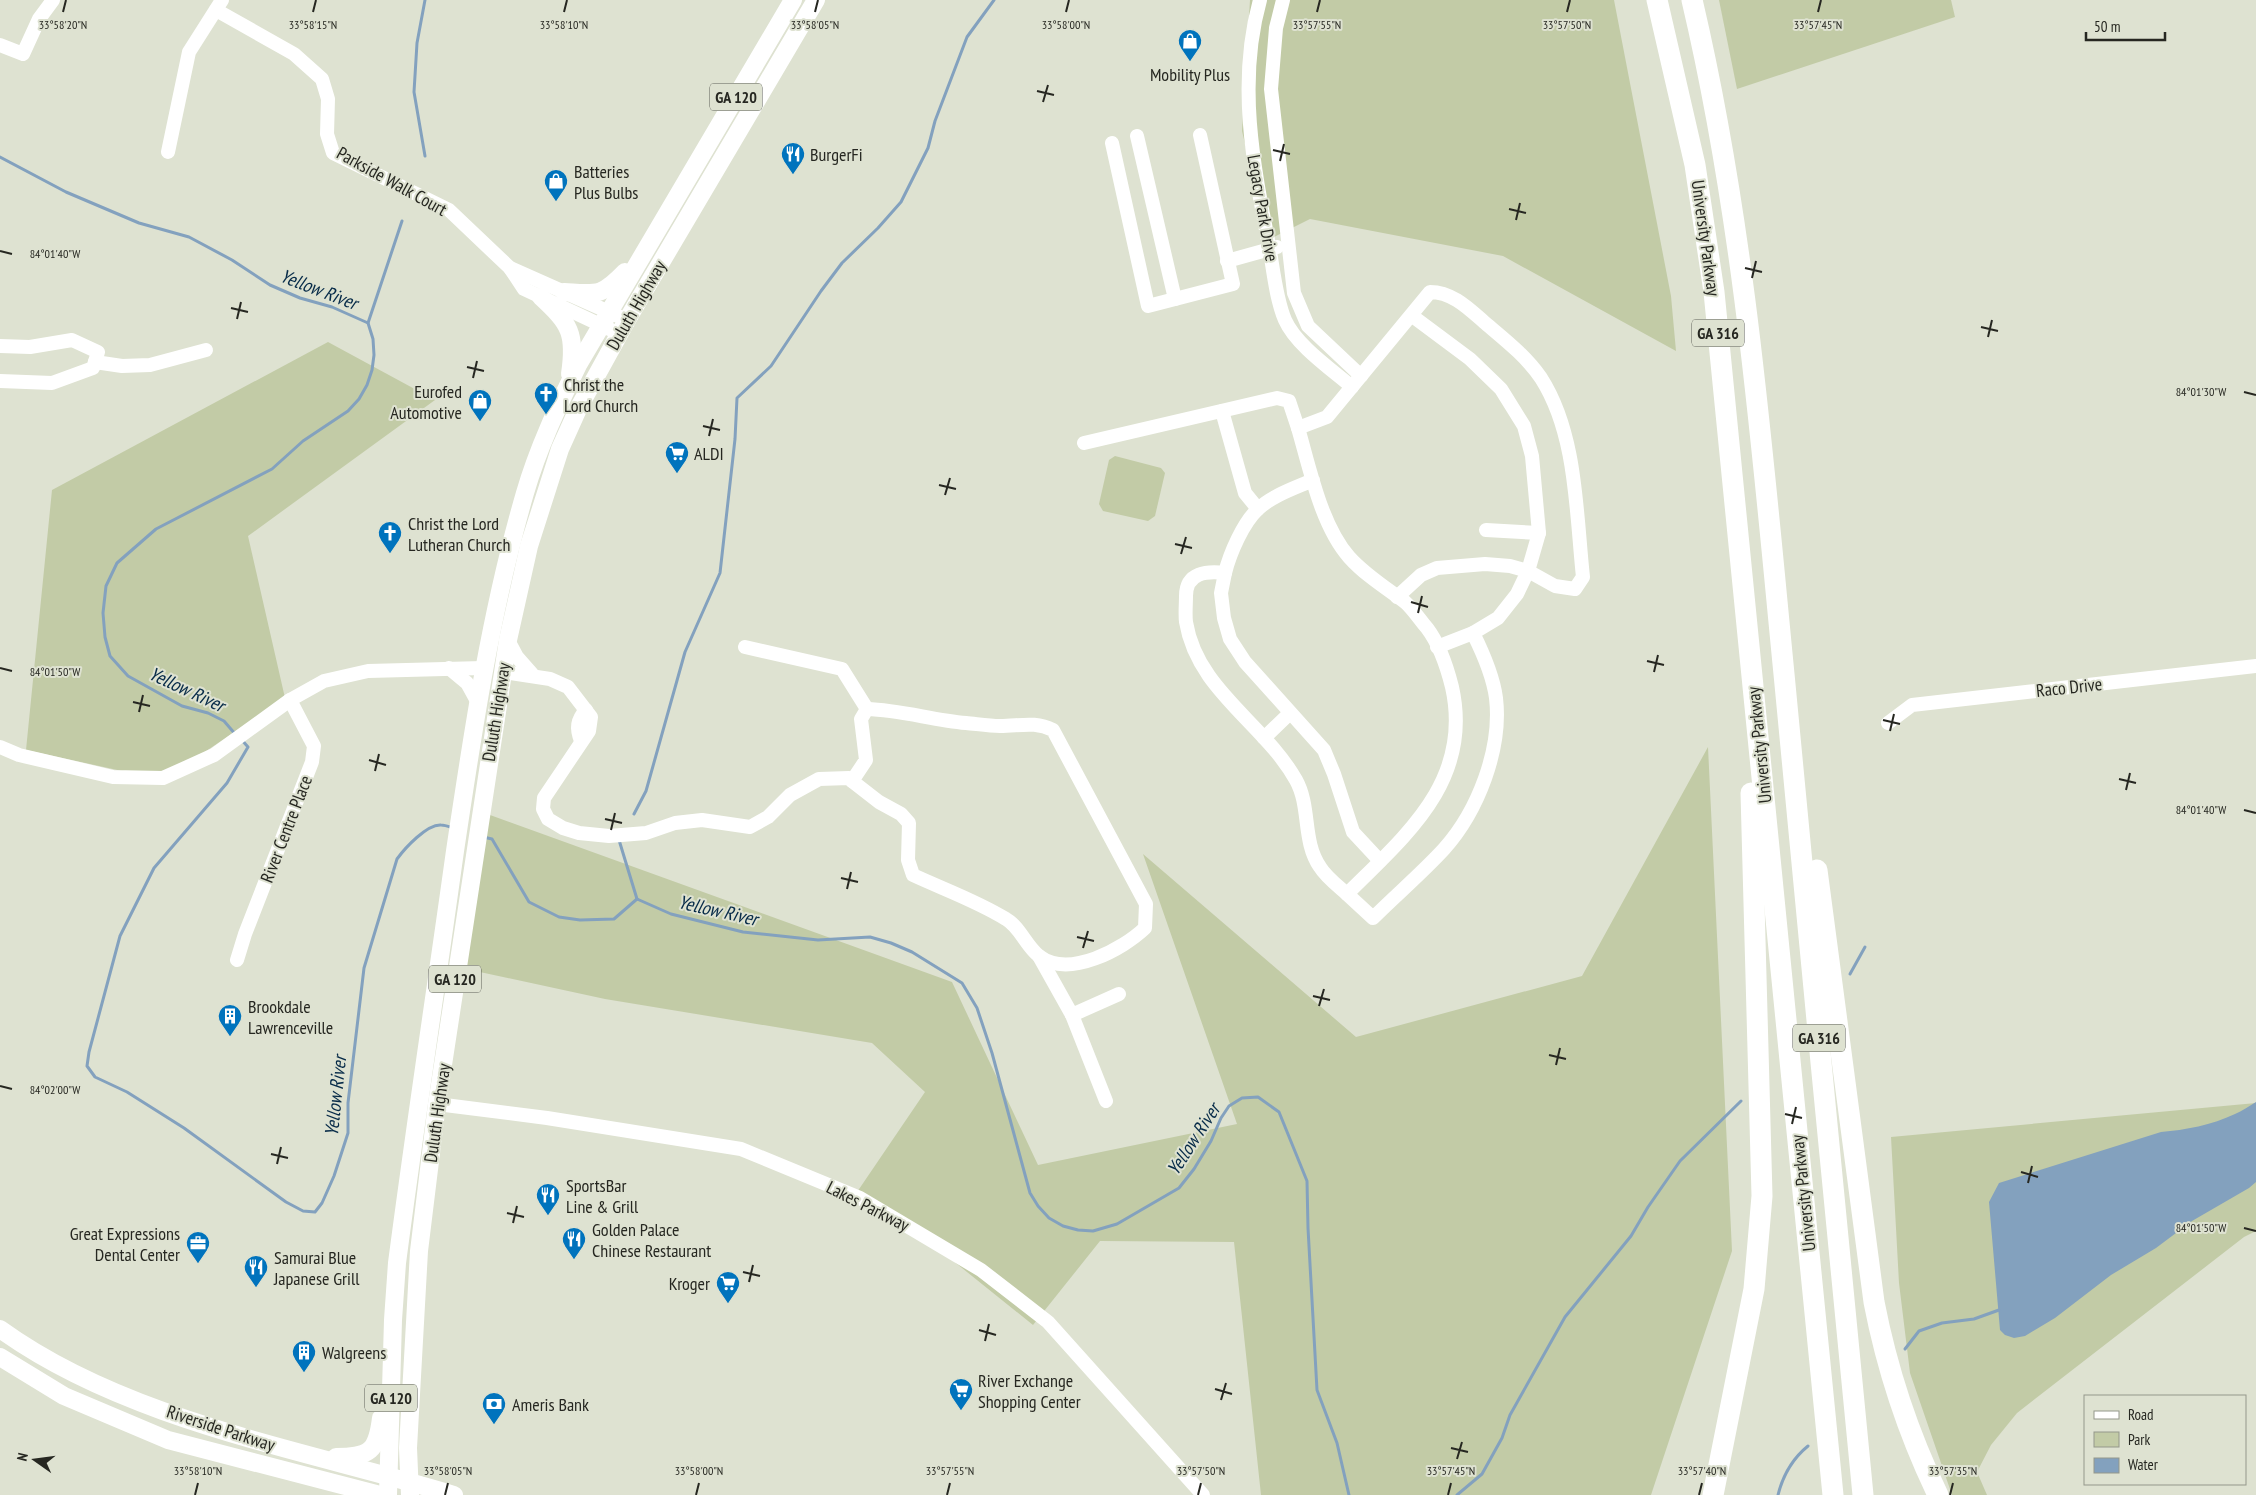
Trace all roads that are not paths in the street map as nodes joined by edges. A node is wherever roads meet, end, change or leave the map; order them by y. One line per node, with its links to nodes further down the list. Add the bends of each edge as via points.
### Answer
1 (53, 0): 9 (street, via 39,19 23,54)
2 (793, 0): 16 (main road, Duluth Highway / GA 120)
3 (816, 0): 24 (main road, Duluth Highway / GA 120)
4 (1260, 0): 15 (street, Legacy Park Drive, via 1247,90 1254,171)
5 (1283, 0): 14 (street, Legacy Park Drive, via 1276,28 1271,88)
6 (1657, 0): 50 (highway, University Parkway / GA 316, via 1695,165 1706,232)
7 (1692, 0): 41 (highway, University Parkway / GA 316, via 1712,91 1740,259)
8 (219, 5): 13 (street, via 189,52); 18 (street, Parkside Walk Court, via 294,54 322,79 328,99 327,134 333,153 449,210)
9 (0, 45)
10 (1200, 135): 17 (street)
11 (1137, 136): 21 (street)
12 (1112, 143): 21 (street, via 1148,306)
13 (168, 152)
14 (1288, 243): 15 (street); 29 (street, Legacy Park Drive, via 1294,293 1308,326)
15 (1270, 249): 17 (street); 29 (street, Legacy Park Drive, via 1285,320 1302,344)
16 (644, 252): 19 (main road, via 609,289 592,294); 23 (main road, Duluth Highway / GA 120)
17 (1228, 261): 21 (street, via 1233,284)
18 (510, 268): 19 (street); 20 (street, via 524,289)
19 (564, 292): 23 (street)
20 (541, 297): 23 (street); 30 (main road, via 563,317 571,335 573,354)
21 (1175, 299)
22 (1411, 314): 29 (street); 37 (street, via 1470,359 1501,389 1524,426 1532,456); 39 (street, via 1430,292 1441,292 1460,301 1515,348 1540,378 1558,410 1570,457 1583,577 1575,589 1555,586)
23 (606, 319): 24 (street); 30 (main road, Duluth Highway / GA 120)
24 (623, 327): 44 (main road, Duluth Highway / GA 120, via 578,409 560,450 529,546)
25 (0, 346): 27 (street, via 30,347 72,340 98,352)
26 (206, 350): 27 (street, via 150,365 122,366)
27 (96, 362): 28 (street, via 94,368 52,383)
28 (0, 381)
29 (1357, 381): 32 (street, via 1327,417)
30 (569, 384): 38 (main road, Duluth Highway / GA 120, via 526,492)
31 (1222, 411): 32 (street, via 1277,398 1289,401); 33 (street); 35 (street, via 1246,492)
32 (1298, 428): 34 (street)
33 (1084, 443)
34 (1313, 480): 35 (street, via 1275,497); 42 (street, via 1329,526 1349,557)
35 (1258, 509): 40 (street, via 1232,548)
36 (1486, 530): 37 (street)
37 (1539, 533): 39 (street)
38 (504, 570): 49 (main road, Duluth Highway / GA 120); 51 (main road, via 494,648)
39 (1528, 571): 42 (street, via 1484,564 1436,568 1421,575); 43 (street, via 1517,594 1498,618)
40 (1224, 573): 56 (street, via 1224,618 1230,639 1244,662); 58 (street, via 1207,570 1194,576 1186,590 1186,620 1191,643 1202,667 1224,697)
41 (1775, 581): 87 (highway, University Parkway / GA 316); 88 (highway, via 1789,633 1874,1302 1896,1393)
42 (1397, 597): 46 (street, via 1429,630)
43 (1473, 633): 46 (street); 63 (street, via 1484,656 1496,697 1496,731 1489,764 1475,799 1460,829 1444,849 1373,918)
44 (508, 640): 51 (main road, Duluth Highway / GA 120); 52 (street)
45 (745, 647): 55 (street, via 842,669)
46 (1437, 647): 62 (street, via 1446,665 1454,699 1450,764 1437,795 1413,829)
47 (2256, 666): 57 (street, Raco Drive, via 1912,705)
48 (449, 668): 49 (street); 53 (street, via 368,670 348,674 324,681); 54 (street, via 467,683)
49 (483, 668): 54 (main road, Duluth Highway / GA 120); 60 (main road, via 490,691 480,769)
50 (1752, 671): 85 (highway, via 1750,744 1762,1196 1754,1289); 86 (highway, University Parkway / GA 316)
51 (504, 672): 52 (street); 60 (main road, Duluth Highway / GA 120)
52 (532, 674): 61 (street, via 568,687 586,710 579,718 577,732 582,741 544,798 543,809 548,819 563,828 608,836 646,833 675,823 702,820 750,827 768,817 790,795 819,779)
53 (290, 700): 59 (street, via 214,755 163,778 113,777 19,755); 65 (street, River Centre Place, via 314,746 312,762)
54 (478, 703): 71 (main road, Duluth Highway / GA 120, via 420,1092 401,1235)
55 (867, 709): 61 (street, via 861,719 866,760); 64 (street, via 893,710 982,725 1029,723 1053,730 1146,904 1146,928 1132,941 1082,964 1064,964)
56 (1290, 714): 58 (street); 62 (street, via 1324,750 1353,832)
57 (1888, 723)
58 (1264, 738): 63 (street, via 1296,780 1304,800 1309,840 1320,867)
59 (0, 747)
60 (486, 777): 69 (main road, Duluth Highway / GA 120)
61 (851, 779): 64 (street, via 909,823 908,860 912,875 1008,920)
62 (1380, 861): 63 (street)
63 (1347, 894)
64 (1039, 956): 67 (street)
65 (236, 960)
66 (1119, 994): 67 (street)
67 (1072, 1015): 68 (street)
68 (1106, 1101)
69 (437, 1104): 75 (main road, Duluth Highway / GA 120, via 419,1251); 84 (street, Lakes Parkway, via 741,1149 860,1198 981,1270 1048,1322)
70 (0, 1329): 74 (main road, Riverside Parkway, via 68,1371 203,1425)
71 (392, 1346): 76 (main road, via 378,1440 370,1452 356,1457); 77 (main road, Duluth Highway / GA 120)
72 (0, 1356): 73 (main road, Riverside Parkway, via 64,1396)
73 (133, 1427): 74 (main road, via 166,1428 217,1441); 78 (main road, Riverside Parkway, via 168,1440)
74 (231, 1432): 76 (main road, Riverside Parkway)
75 (408, 1448): 79 (main road, Duluth Highway / GA 120); 80 (main road, via 428,1480)
76 (317, 1457): 77 (main road, Riverside Parkway)
77 (388, 1476): 79 (main road, Riverside Parkway); 83 (main road, Duluth Highway / GA 120)
78 (322, 1480): 81 (main road); 82 (main road, Riverside Parkway)
79 (409, 1489): 80 (main road, Riverside Parkway)
80 (449, 1493)
81 (349, 1495)
82 (380, 1495)
83 (388, 1495)
84 (1203, 1495)
85 (1713, 1495)
86 (1833, 1495)
87 (1863, 1495)
88 (1938, 1495)

